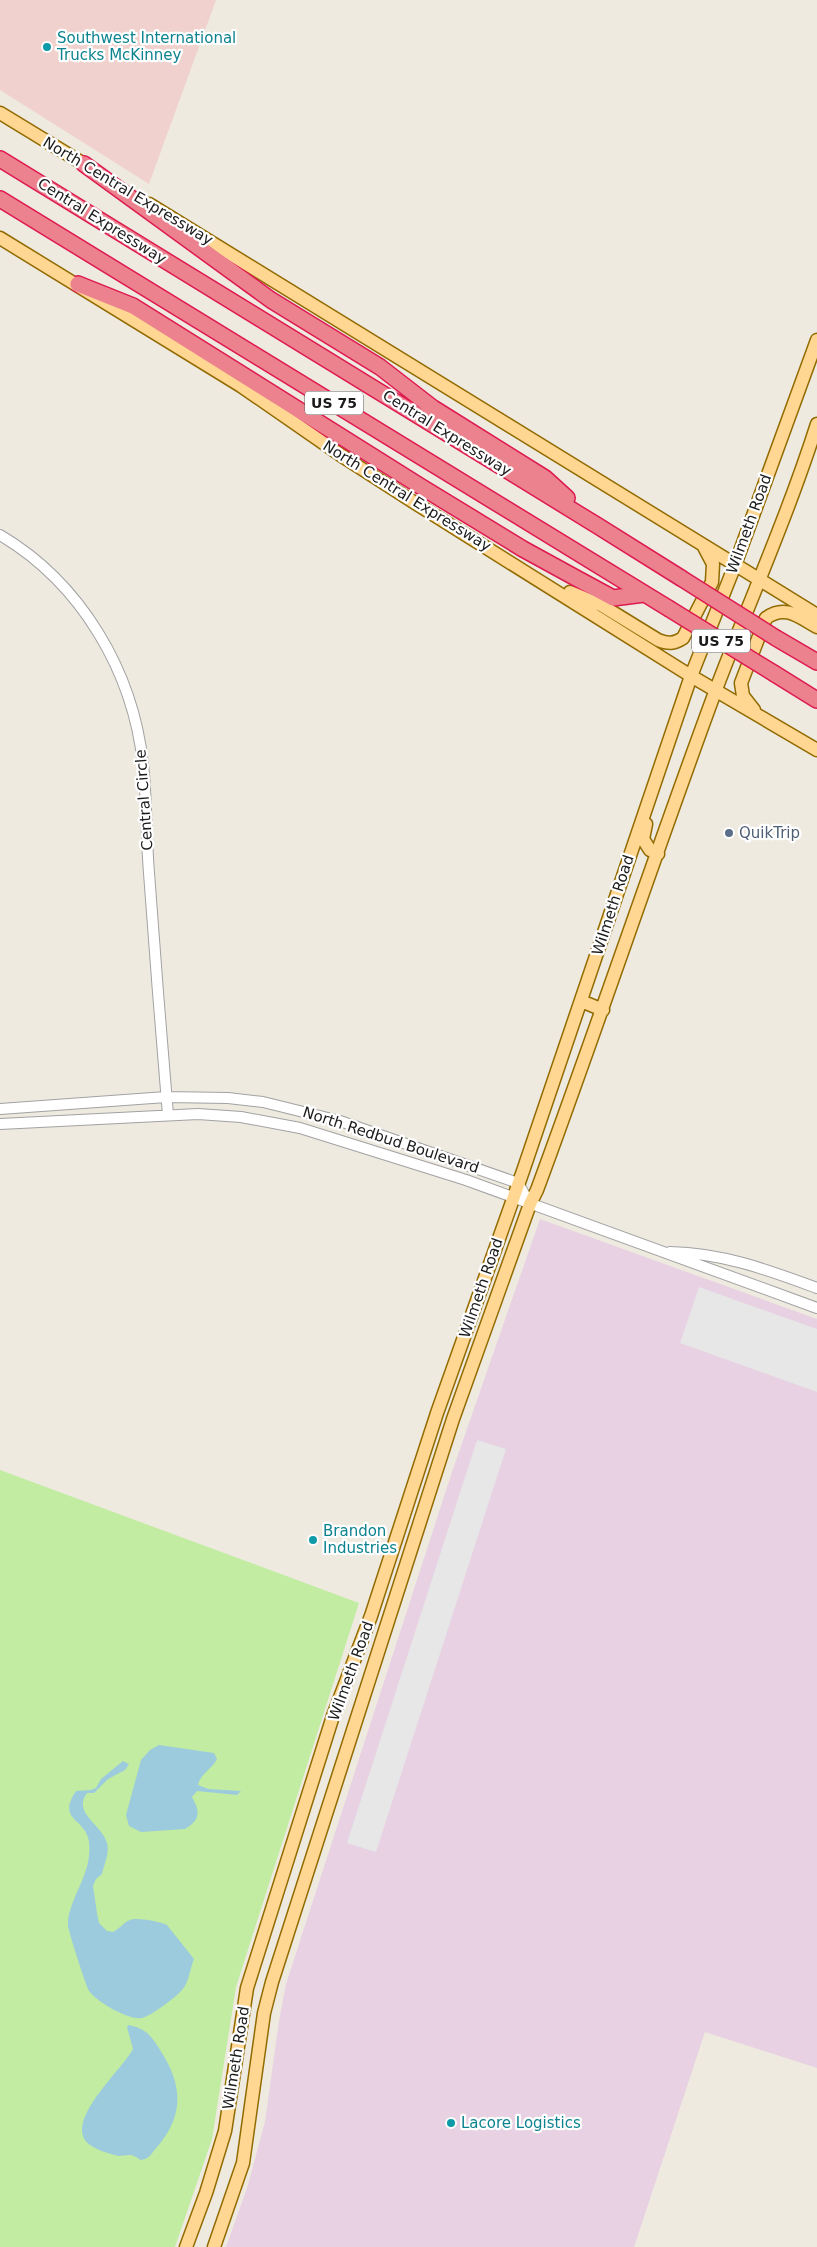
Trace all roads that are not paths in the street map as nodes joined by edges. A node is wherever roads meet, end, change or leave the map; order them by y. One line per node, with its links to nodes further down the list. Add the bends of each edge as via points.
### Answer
1 (0, 112): 3 (main road, North Central Expressway)
2 (0, 159): 9 (highway, Central Expressway / US 75)
3 (84, 164): 9 (highway, via 271,300 380,367 433,408 544,478); 11 (main road, North Central Expressway)
4 (0, 198): 15 (highway, US 75)
5 (0, 238): 6 (main road, North Central Expressway)
6 (78, 284): 13 (main road, North Central Expressway, via 234,382 344,458); 15 (highway, via 133,306 523,549 613,598)
7 (816, 345): 12 (main road, Wilmeth Road)
8 (817, 424): 14 (main road, Wilmeth Road)
9 (598, 526): 18 (highway, Central Expressway / US 75, bridge)
10 (0, 535): 30 (street, Central Circle, via 42,565 69,592 100,635 130,700 143,764)
11 (702, 543): 12 (main road, North Central Expressway); 13 (main road, via 713,564 712,582 683,638 675,643 658,640 601,605)
12 (735, 564): 14 (main road, North Central Expressway); 21 (main road, Wilmeth Road)
13 (540, 580): 21 (main road, North Central Expressway)
14 (760, 582): 16 (main road, North Central Expressway); 22 (main road, Wilmeth Road)
15 (644, 594): 23 (highway, US 75, bridge)
16 (817, 615)
17 (817, 627): 24 (main road, via 787,610 774,612 766,618 741,683 743,696)
18 (776, 638): 19 (highway); 20 (highway, Central Expressway / US 75)
19 (817, 652)
20 (817, 662)
21 (691, 676): 22 (main road, North Central Expressway); 25 (main road, Wilmeth Road)
22 (716, 691): 24 (main road, North Central Expressway); 27 (main road, Wilmeth Road)
23 (817, 700)
24 (758, 714): 26 (main road, North Central Expressway)
25 (670, 738): 27 (main road, via 666,769 643,839 650,850); 28 (main road, Wilmeth Road)
26 (817, 750)
27 (658, 854): 29 (main road, Wilmeth Road)
28 (581, 1001): 29 (main road); 34 (main road, Wilmeth Road)
29 (603, 1010): 36 (main road, Wilmeth Road)
30 (166, 1097): 31 (street, North Redbud Boulevard); 32 (street, Central Circle); 34 (street, North Redbud Boulevard, via 263,1102 321,1115)
31 (0, 1109)
32 (168, 1115): 33 (street, North Redbud Boulevard); 35 (street, North Redbud Boulevard, via 241,1117 300,1128)
33 (0, 1124)
34 (518, 1183): 35 (main road, Wilmeth Road); 36 (street)
35 (513, 1198): 36 (street, North Redbud Boulevard); 40 (main road, Wilmeth Road)
36 (530, 1204): 37 (street, North Redbud Boulevard); 41 (main road, Wilmeth Road, via 453,1419)
37 (661, 1252): 38 (street, North Redbud Boulevard, via 690,1252 745,1262); 39 (street, North Redbud Boulevard)
38 (817, 1288)
39 (817, 1308)
40 (384, 1577): 41 (main road); 42 (main road, Wilmeth Road, via 333,1716 250,1980 224,2131)
41 (400, 1583): 43 (main road, Wilmeth Road, via 267,1999 243,2163)
42 (186, 2247)
43 (214, 2247)

